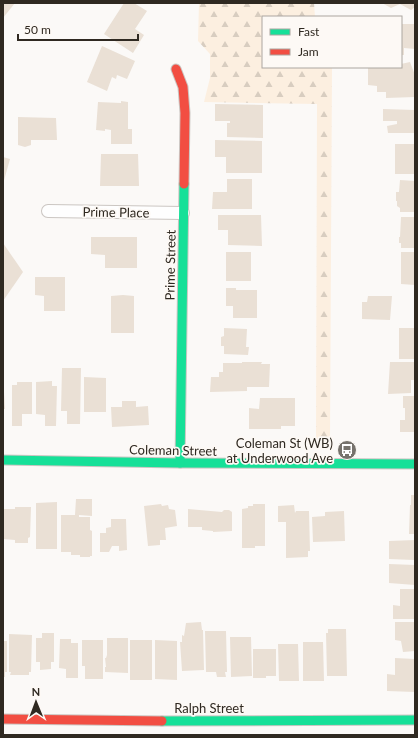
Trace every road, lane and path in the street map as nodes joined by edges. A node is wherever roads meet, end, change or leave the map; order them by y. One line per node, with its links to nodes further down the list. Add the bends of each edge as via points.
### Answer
1 (176, 69): 3 (street, Prime Street, via 184,98)
2 (48, 211): 3 (street, Prime Place)
3 (183, 213): 5 (street, Prime Street)
4 (3, 460): 5 (street, Coleman Street)
5 (180, 463): 6 (street, Coleman Street)
6 (415, 464)
7 (3, 719): 8 (street, Ralph Street)
8 (415, 720)

